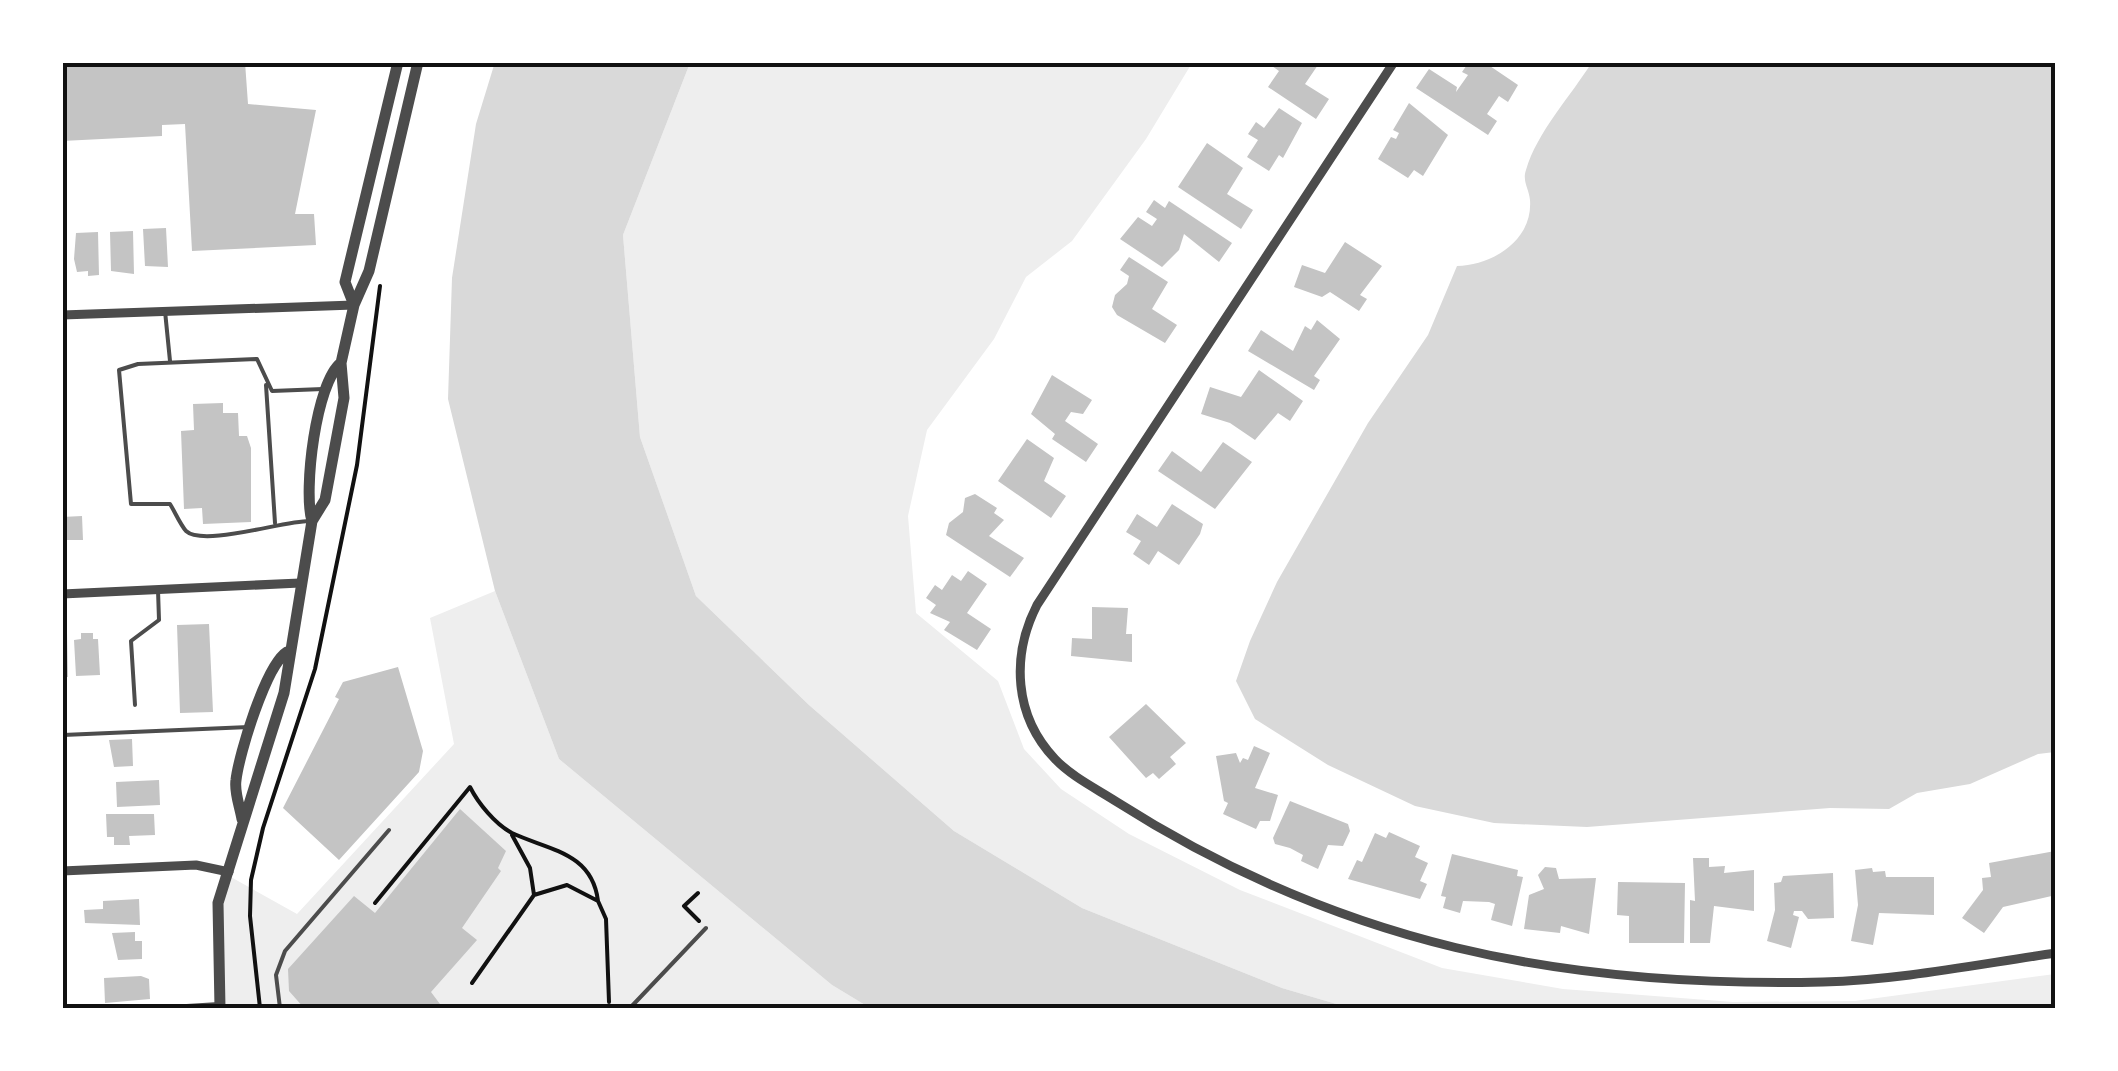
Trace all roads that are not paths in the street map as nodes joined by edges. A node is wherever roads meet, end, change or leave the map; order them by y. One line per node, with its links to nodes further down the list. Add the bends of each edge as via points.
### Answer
1 (398, 62): 4 (street, via 345,282)
2 (418, 62): 4 (street, via 369,271)
3 (1394, 62): 25 (street, via 1050,581 1019,658 1024,704 1038,738 1057,762 1160,830 1356,922 1436,946 1608,974 1823,982)
4 (354, 305): 5 (street); 8 (street)
5 (165, 311): 6 (street); 7 (lane)
6 (62, 316)
7 (170, 362): 9 (lane, via 257,359); 12 (lane, via 119,370 131,504 170,504 187,532 203,538)
8 (340, 363): 10 (street); 11 (street, via 344,398 322,512)
9 (266, 386): 10 (lane); 12 (lane)
10 (323, 389): 11 (street, via 306,496)
11 (312, 521): 12 (lane); 13 (street)
12 (275, 523)
13 (300, 583): 14 (street); 16 (street)
14 (158, 590): 15 (street); 17 (lane, via 159,620 131,641)
15 (62, 594)
16 (288, 652): 18 (street, via 267,678); 20 (street, via 282,703)
17 (134, 705)
18 (253, 728): 19 (lane); 20 (street, via 235,782)
19 (63, 736)
20 (242, 819): 23 (street)
21 (389, 830): 28 (lane, via 285,951 276,975)
22 (62, 871): 23 (street, via 196,865)
23 (229, 872): 26 (street, via 218,903)
24 (706, 928): 29 (lane)
25 (2056, 953)
26 (220, 1006): 27 (lane)
27 (154, 1008)
28 (280, 1008)
29 (630, 1008)

